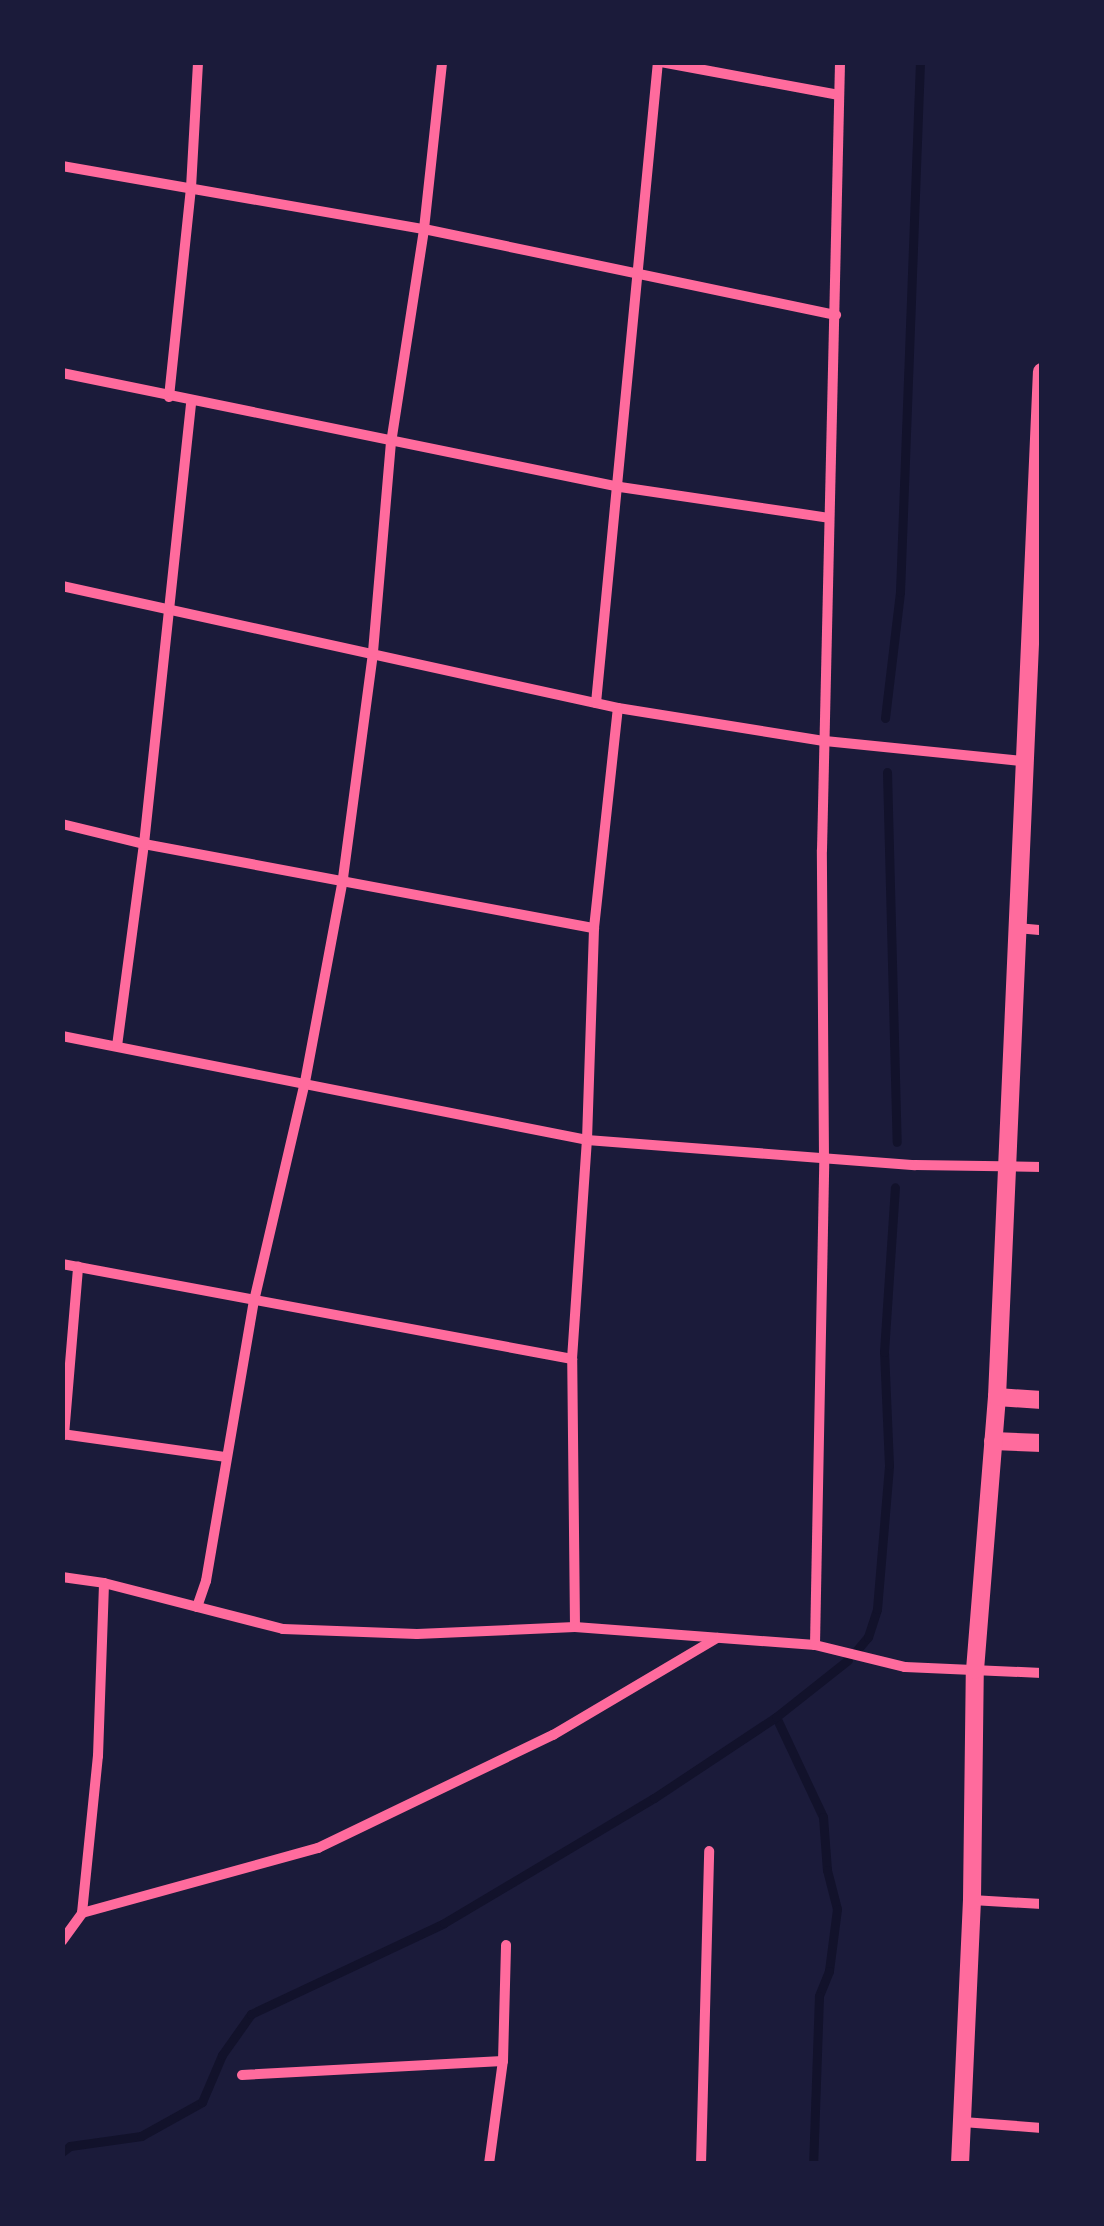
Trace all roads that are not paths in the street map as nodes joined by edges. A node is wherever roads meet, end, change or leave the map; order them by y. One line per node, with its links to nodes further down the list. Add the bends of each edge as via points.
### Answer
1 (198, 62): 7 (street)
2 (442, 62): 8 (street)
3 (660, 62): 5 (street); 9 (street)
4 (840, 62): 5 (street)
5 (839, 95): 10 (street)
6 (62, 166): 7 (street)
7 (191, 188): 8 (street); 14 (street)
8 (424, 230): 9 (street); 16 (street)
9 (636, 275): 10 (street); 17 (street)
10 (836, 315): 18 (street)
11 (1042, 372): 13 (street)
12 (62, 373): 14 (street)
13 (1041, 396): 21 (street)
14 (170, 397): 15 (street)
15 (191, 402): 16 (street); 20 (street)
16 (391, 442): 17 (street); 22 (street)
17 (620, 487): 18 (street); 23 (street)
18 (829, 518): 26 (street)
19 (62, 586): 20 (street)
20 (167, 608): 22 (street); 29 (street)
21 (1036, 615): 24 (street)
22 (373, 652): 23 (street); 30 (street)
23 (596, 703): 25 (street)
24 (1034, 703): 27 (street)
25 (618, 708): 26 (street); 31 (street)
26 (825, 742): 27 (street); 38 (street)
27 (1023, 761): 32 (street)
28 (62, 824): 29 (street)
29 (144, 844): 30 (street); 35 (street)
30 (343, 878): 31 (street); 36 (street)
31 (594, 928): 37 (street)
32 (1016, 928): 33 (street); 39 (street)
33 (1042, 930)
34 (62, 1036): 35 (street)
35 (117, 1046): 36 (street)
36 (305, 1082): 37 (street); 43 (street)
37 (587, 1140): 38 (street); 44 (street)
38 (824, 1159): 39 (street); 56 (street)
39 (1007, 1166): 40 (street); 45 (street)
40 (1042, 1167)
41 (62, 1264): 42 (street)
42 (78, 1267): 43 (street); 47 (street)
43 (254, 1300): 44 (street); 50 (street)
44 (572, 1359): 54 (street)
45 (997, 1397): 46 (street); 48 (street)
46 (1042, 1400)
47 (63, 1435): 50 (street)
48 (994, 1441): 49 (street); 57 (street)
49 (1042, 1443)
50 (226, 1457): 53 (street)
51 (62, 1577): 52 (street)
52 (104, 1583): 53 (street); 62 (street, via 98,1756)
53 (197, 1607): 54 (street, via 282,1629 344,1633)
54 (575, 1626): 55 (street)
55 (718, 1637): 56 (street); 62 (street, via 553,1735 318,1848)
56 (814, 1645): 57 (street, via 906,1666)
57 (976, 1670): 58 (street); 60 (street)
58 (1042, 1673)
59 (709, 1852): 70 (street)
60 (972, 1900): 61 (street); 67 (street)
61 (1042, 1904)
62 (82, 1914): 63 (street)
63 (62, 1942)
64 (506, 1945): 65 (street)
65 (503, 2061): 66 (street); 69 (street)
66 (242, 2075)
67 (963, 2122): 68 (street); 71 (street)
68 (1042, 2128)
69 (489, 2164)
70 (701, 2164)
71 (960, 2164)

